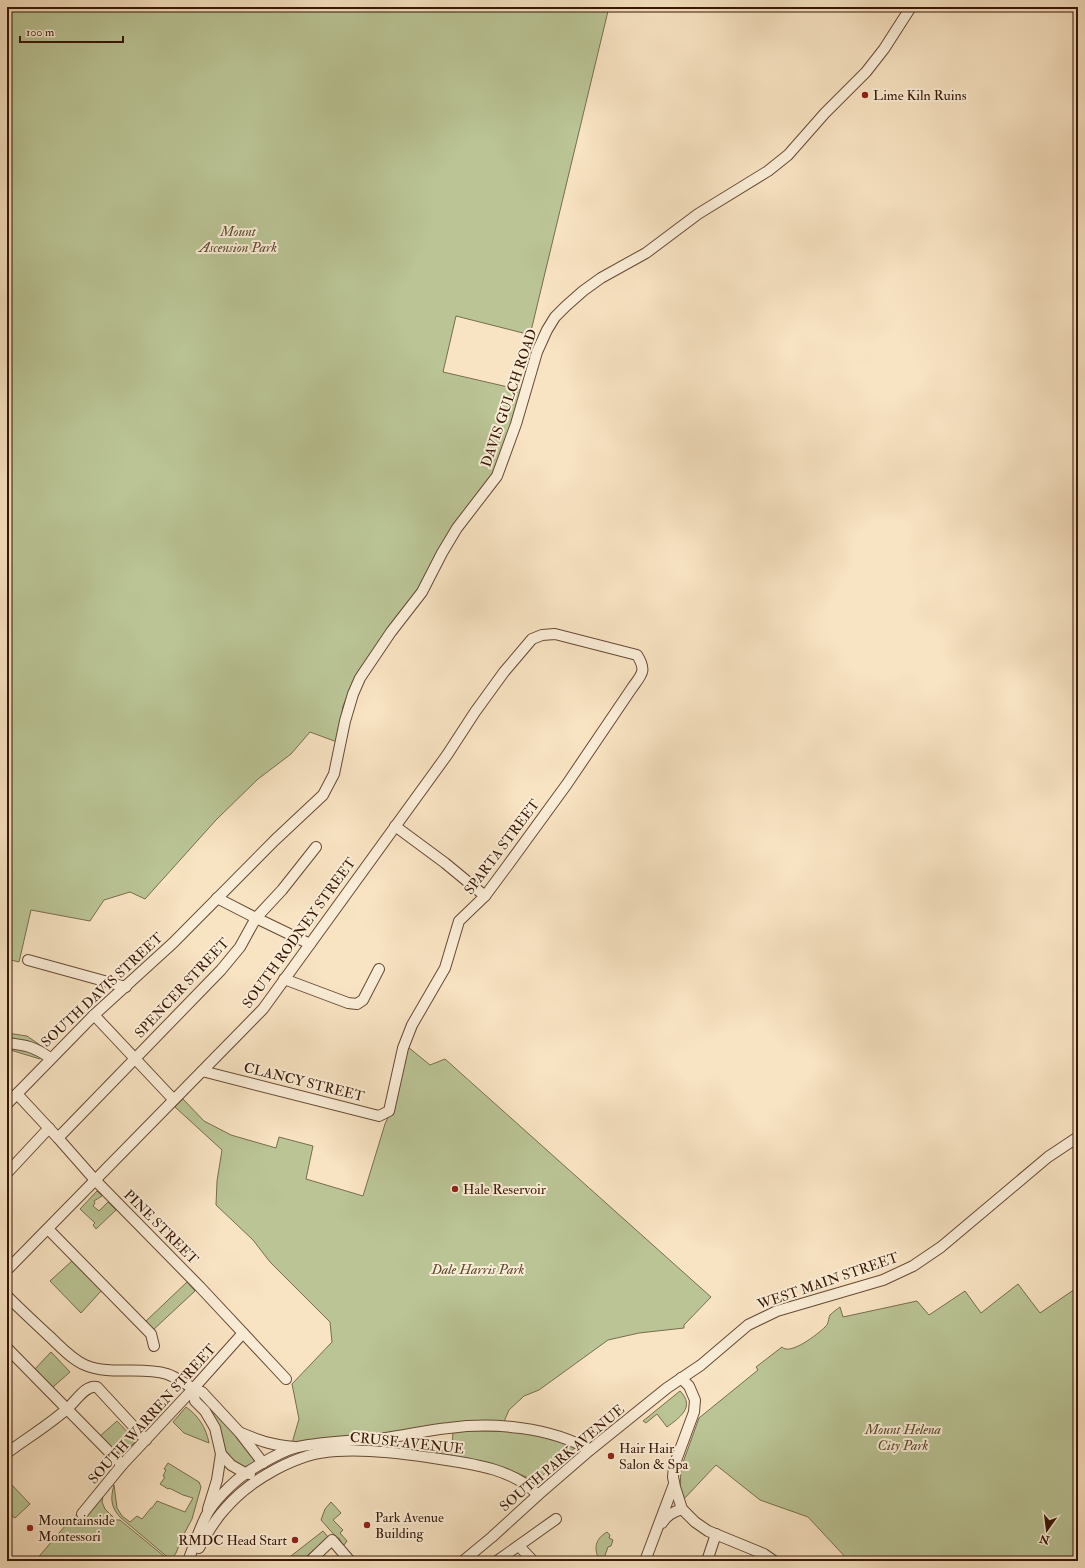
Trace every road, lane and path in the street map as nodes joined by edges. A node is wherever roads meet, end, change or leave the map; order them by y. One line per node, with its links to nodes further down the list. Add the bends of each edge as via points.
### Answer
1 (911, 7): 6 (street, DAVIS GULCH ROAD, via 866,72 788,155 768,171 698,214 646,253 589,286 555,317 537,352 516,424 497,476 457,528 422,592 360,678 350,703 336,766 327,789)
2 (555, 634): 3 (street, SOUTH RODNEY STREET, via 532,639 504,672); 5 (street, SPARTA STREET, via 637,655 643,664 642,673 567,784)
3 (395, 826): 5 (street); 8 (street, SOUTH RODNEY STREET)
4 (316, 847): 7 (street, SPENCER STREET)
5 (485, 896): 20 (street, SPARTA STREET, via 459,921 445,968 412,1025 403,1048)
6 (217, 898): 7 (street); 12 (street, SOUTH DAVIS STREET)
7 (256, 918): 8 (street); 16 (street, SPENCER STREET, via 240,947 221,970)
8 (310, 944): 11 (street, SOUTH RODNEY STREET)
9 (28, 960): 12 (street)
10 (379, 969): 11 (street, via 363,1000 357,1004)
11 (284, 979): 17 (street, SOUTH RODNEY STREET, via 263,1009)
12 (126, 987): 13 (street, SOUTH DAVIS STREET)
13 (94, 1015): 15 (street, SOUTH DAVIS STREET); 16 (street)
14 (7, 1043): 15 (street, via 39,1050)
15 (50, 1058): 18 (street, SOUTH DAVIS STREET)
16 (135, 1060): 19 (street); 23 (street, SPENCER STREET)
17 (202, 1071): 19 (street, SOUTH RODNEY STREET); 20 (street, CLANCY STREET, via 379,1116 389,1111)
18 (17, 1094): 21 (street, SOUTH DAVIS STREET); 22 (street, PINE STREET)
19 (173, 1099): 26 (street, SOUTH RODNEY STREET)
20 (390, 1102)
21 (7, 1104)
22 (49, 1128): 23 (street, PINE STREET); 25 (street)
23 (58, 1138): 26 (street, PINE STREET)
24 (1078, 1138): 33 (street, WEST MAIN STREET, via 1048,1157 940,1247 913,1266 883,1280 767,1315 748,1326)
25 (7, 1173)
26 (95, 1180): 27 (street, SOUTH RODNEY STREET); 30 (street, PINE STREET)
27 (48, 1229): 28 (street, SOUTH RODNEY STREET); 31 (street, via 151,1334)
28 (7, 1270)
29 (7, 1296): 35 (street, via 67,1353 83,1364 100,1369 143,1370 167,1374)
30 (243, 1333): 34 (street, PINE STREET); 35 (street, SOUTH WARREN STREET)
31 (154, 1346)
32 (7, 1348): 36 (street)
33 (682, 1378): 40 (street, SOUTH PARK AVENUE); 47 (street, via 695,1400 694,1412 674,1466)
34 (286, 1379)
35 (193, 1389): 37 (street, via 202,1392); 38 (street, SOUTH WARREN STREET); 42 (street, via 195,1401 205,1411 215,1428)
36 (68, 1408): 38 (street, via 88,1388 97,1387); 41 (street); 44 (street)
37 (240, 1433): 39 (street, via 271,1444); 43 (street)
38 (146, 1440): 44 (street, SOUTH WARREN STREET)
39 (297, 1447): 40 (street, CRUSE AVENUE, via 387,1438 450,1428 494,1427 553,1434 575,1441); 43 (street)
40 (590, 1450): 48 (street, SOUTH PARK AVENUE)
41 (7, 1453)
42 (221, 1454): 45 (street, via 232,1465); 51 (street, via 215,1490)
43 (263, 1463): 45 (street); 46 (street)
44 (122, 1465): 50 (street, SOUTH WARREN STREET)
45 (246, 1473): 46 (street); 51 (street, via 233,1483)
46 (260, 1477): 48 (street, CRUSE AVENUE, via 318,1453 379,1452 469,1464 511,1475 528,1485); 57 (street, CRUSE AVENUE, via 224,1509)
47 (674, 1483): 49 (street); 53 (street)
48 (538, 1495): 60 (street, SOUTH PARK AVENUE)
49 (682, 1509): 53 (street, via 674,1511); 54 (street, via 695,1522)
50 (82, 1514)
51 (206, 1515): 56 (street)
52 (556, 1520): 55 (street)
53 (658, 1528): 63 (street)
54 (716, 1534): 64 (street); 65 (street, via 764,1554)
55 (519, 1546): 61 (street); 62 (street)
56 (188, 1561)
57 (191, 1561)
58 (310, 1561): 59 (street, via 332,1540)
59 (350, 1561)
60 (463, 1561)
61 (497, 1561)
62 (532, 1561)
63 (645, 1561)
64 (707, 1561)
65 (774, 1561)

